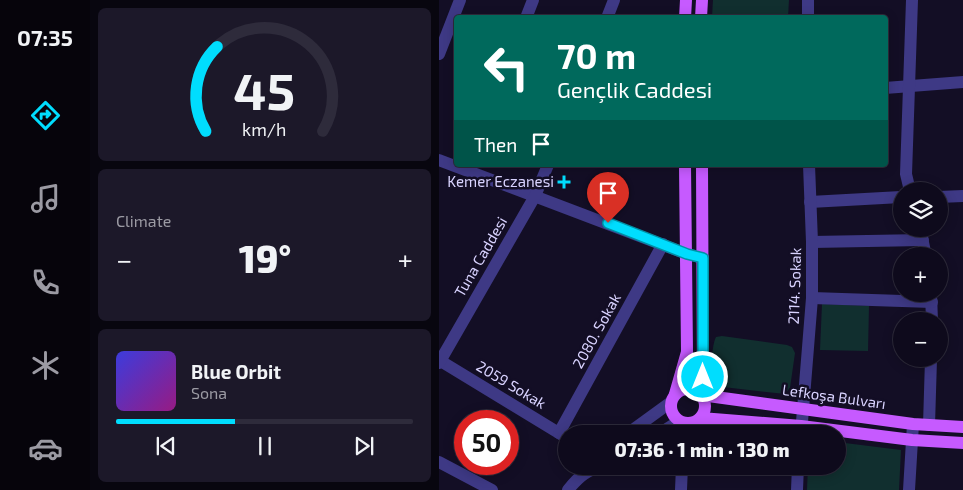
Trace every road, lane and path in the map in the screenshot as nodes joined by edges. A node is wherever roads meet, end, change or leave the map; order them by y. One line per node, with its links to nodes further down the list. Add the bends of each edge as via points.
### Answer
1 (460, 0): 8 (street)
2 (533, 0): 10 (street)
3 (614, 0): 11 (street)
4 (686, 0): 12 (main road)
5 (702, 0): 13 (main road)
6 (808, 0): 14 (street)
7 (912, 0): 17 (street)
8 (454, 15)
9 (454, 15): 15 (street)
10 (527, 15)
11 (608, 15)
12 (685, 15)
13 (701, 15)
14 (808, 15)
15 (439, 54)
16 (963, 82): 17 (street)
17 (908, 85): 18 (street); 26 (street)
18 (888, 88)
19 (440, 163): 20 (street)
20 (454, 166)
21 (547, 167): 27 (street, Tuna Caddesi)
22 (685, 167): 35 (main road)
23 (702, 167): 36 (main road)
24 (809, 167): 31 (street, 2114. Sokak)
25 (467, 168): 27 (street)
26 (908, 182)
27 (535, 196): 34 (street); 39 (street, Tuna Caddesi)
28 (948, 196): 29 (street)
29 (963, 196)
30 (893, 197): 31 (street)
31 (810, 202): 33 (street, 2114. Sokak)
32 (893, 236): 33 (street)
33 (812, 242): 37 (street, 2114. Sokak)
34 (663, 244): 35 (street); 46 (street, 2080. Sokak)
35 (687, 254): 36 (street); 42 (main road, via 687,352)
36 (703, 258): 41 (main road, via 703,377)
37 (812, 298): 38 (street); 43 (street, 2114. Sokak)
38 (893, 298)
39 (439, 361): 54 (street, 2059 Sokak)
40 (931, 367): 52 (street)
41 (700, 393): 42 (main road, via 687,388); 43 (main road, Lefkoşa Bulvarı); 44 (main road, via 705,407)
42 (673, 398): 47 (street); 48 (main road, via 671,411)
43 (803, 408): 45 (main road, Lefkoşa Bulvarı); 51 (street, 2114. Sokak)
44 (701, 418): 49 (main road); 50 (main road)
45 (913, 424): 52 (main road, Lefkoşa Bulvarı); 56 (street)
46 (569, 425)
47 (638, 425)
48 (681, 425)
49 (685, 425)
50 (759, 425)
51 (801, 425)
52 (929, 426): 53 (main road, Lefkoşa Bulvarı)
53 (963, 426)
54 (558, 433)
55 (846, 434): 56 (main road)
56 (912, 440): 57 (main road); 66 (street)
57 (963, 443)
58 (439, 462): 62 (street)
59 (581, 475): 63 (street)
60 (682, 475): 64 (street)
61 (798, 475): 65 (street)
62 (488, 489)
63 (568, 490)
64 (681, 490)
65 (797, 490)
66 (909, 490)

